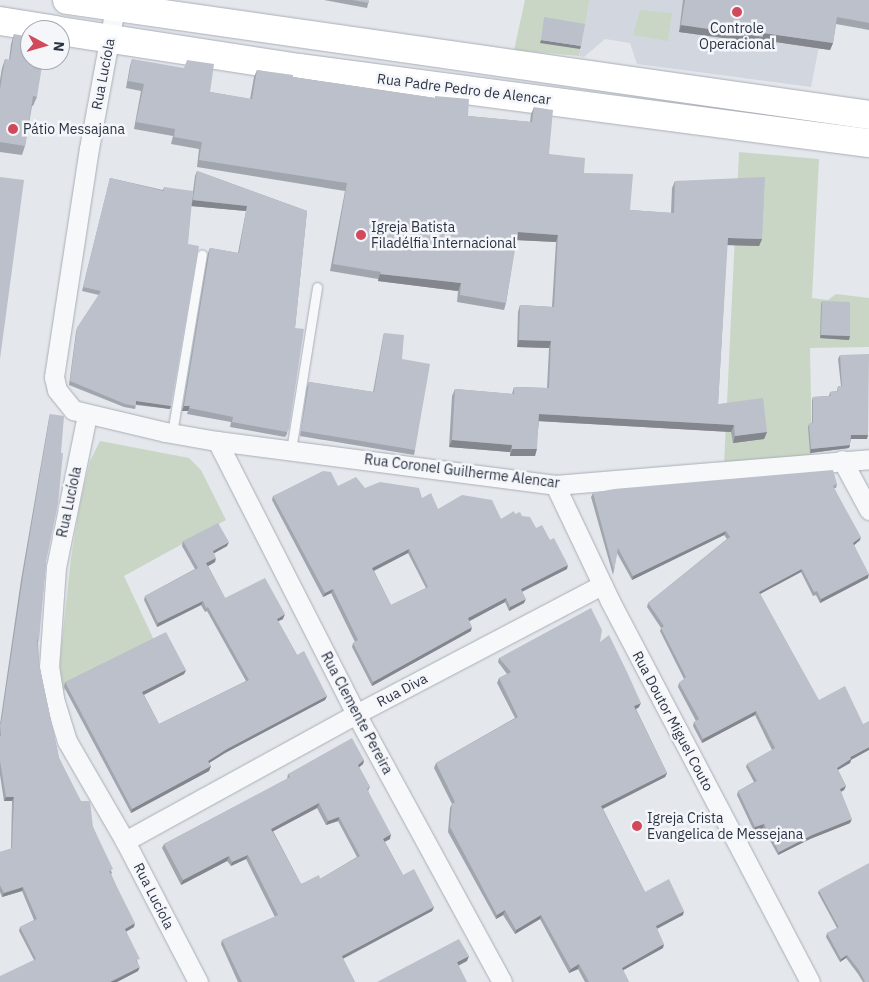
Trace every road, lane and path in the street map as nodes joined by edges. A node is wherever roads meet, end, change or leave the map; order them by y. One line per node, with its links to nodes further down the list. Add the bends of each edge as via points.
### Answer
1 (67, 0): 3 (main road)
2 (148, 6): 3 (main road); 8 (main road)
3 (115, 8): 7 (street, Rua Lucíola)
4 (0, 21): 5 (main road)
5 (20, 24)
6 (70, 33): 7 (main road, Rua Padre Pedro de Alencar)
7 (110, 39): 9 (main road, Rua Padre Pedro de Alencar, via 299,68); 14 (street, Rua Lucíola, via 89,148 54,377 62,398 73,410)
8 (628, 81): 9 (main road); 10 (main road)
9 (624, 110): 11 (main road, Rua Padre Pedro de Alencar)
10 (869, 116)
11 (869, 143)
12 (202, 254): 15 (lane)
13 (317, 287): 17 (lane)
14 (87, 415): 15 (street, Rua Coronel Guilherme Alencar); 24 (street, Rua Lucíola, via 56,567 50,666 55,702 66,740)
15 (172, 433): 16 (street, Rua Coronel Guilherme Alencar)
16 (217, 441): 17 (street, Rua Coronel Guilherme Alencar); 23 (street, Rua Clemente Pereira)
17 (291, 450): 20 (street, Rua Coronel Guilherme Alencar)
18 (869, 459): 19 (street, Rua Coronel Guilherme Alencar)
19 (842, 460): 20 (street, Rua Coronel Guilherme Alencar); 21 (street)
20 (555, 485): 22 (street, Rua Doutor Miguel Couto)
21 (869, 510)
22 (602, 585): 23 (street, Rua Diva); 27 (street, Rua Doutor Miguel Couto)
23 (356, 714): 24 (street, Rua Diva); 26 (street, Rua Clemente Pereira)
24 (125, 841): 25 (street, Rua Lucíola)
25 (198, 982)
26 (502, 982)
27 (810, 982)

